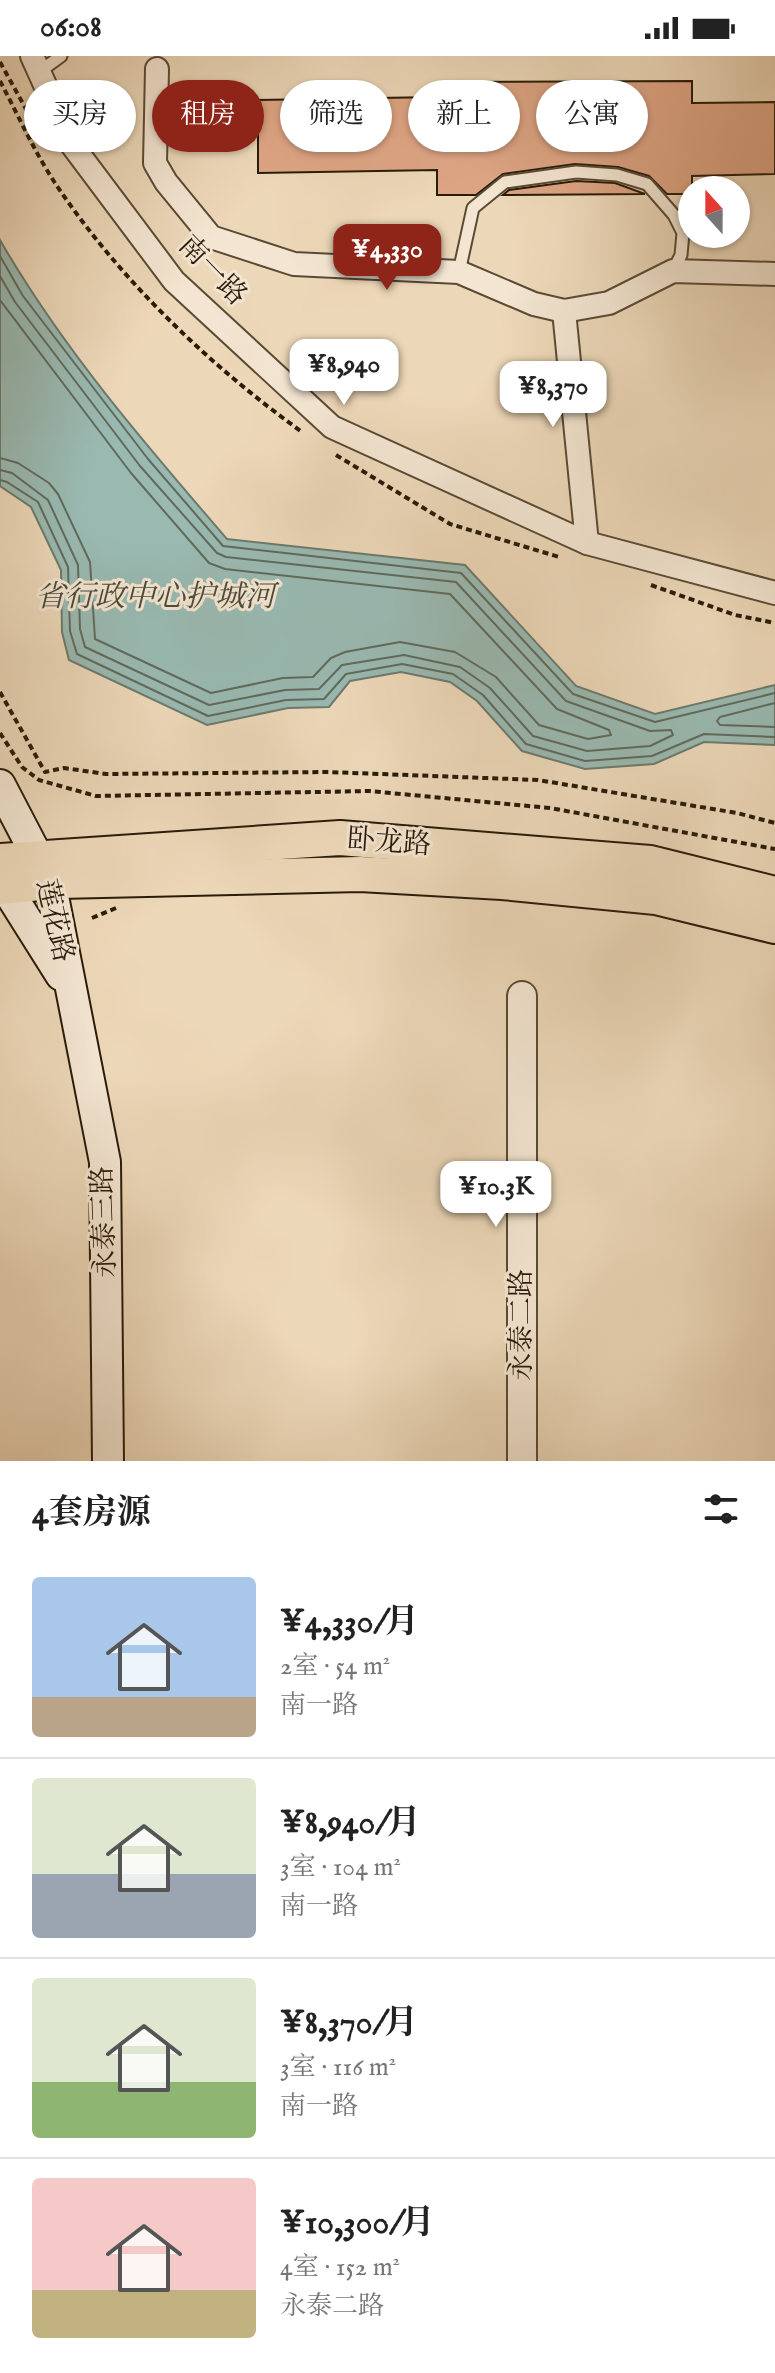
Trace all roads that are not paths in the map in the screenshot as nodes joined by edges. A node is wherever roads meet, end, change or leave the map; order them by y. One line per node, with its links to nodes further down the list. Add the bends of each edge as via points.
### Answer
1 (61, 56): 2 (lane)
2 (36, 64): 8 (street, 南一路, via 72,145 174,281 332,427)
3 (157, 69): 5 (street, via 155,163 211,237 294,264)
4 (673, 271): 5 (lane, via 683,233 647,184 576,172 505,182 473,208); 6 (street); 7 (street, via 609,303)
5 (459, 272): 7 (street)
6 (775, 274)
7 (564, 311): 8 (street)
8 (587, 543): 9 (street, 南一路)
9 (775, 593)
10 (0, 785): 11 (main road, 莲花路)
11 (43, 869): 12 (main road, 卧龙路); 13 (main road, 卧龙路, via 340,838 650,863); 14 (main road, 卧龙路, via 502,882 656,897); 15 (main road, 莲花路)
12 (1, 878): 15 (main road, 莲花路)
13 (775, 894)
14 (775, 926)
15 (68, 986): 17 (main road, 永泰三路, via 105,1162)
16 (522, 996): 18 (street, 永泰二路)
17 (108, 1461)
18 (522, 1461)

